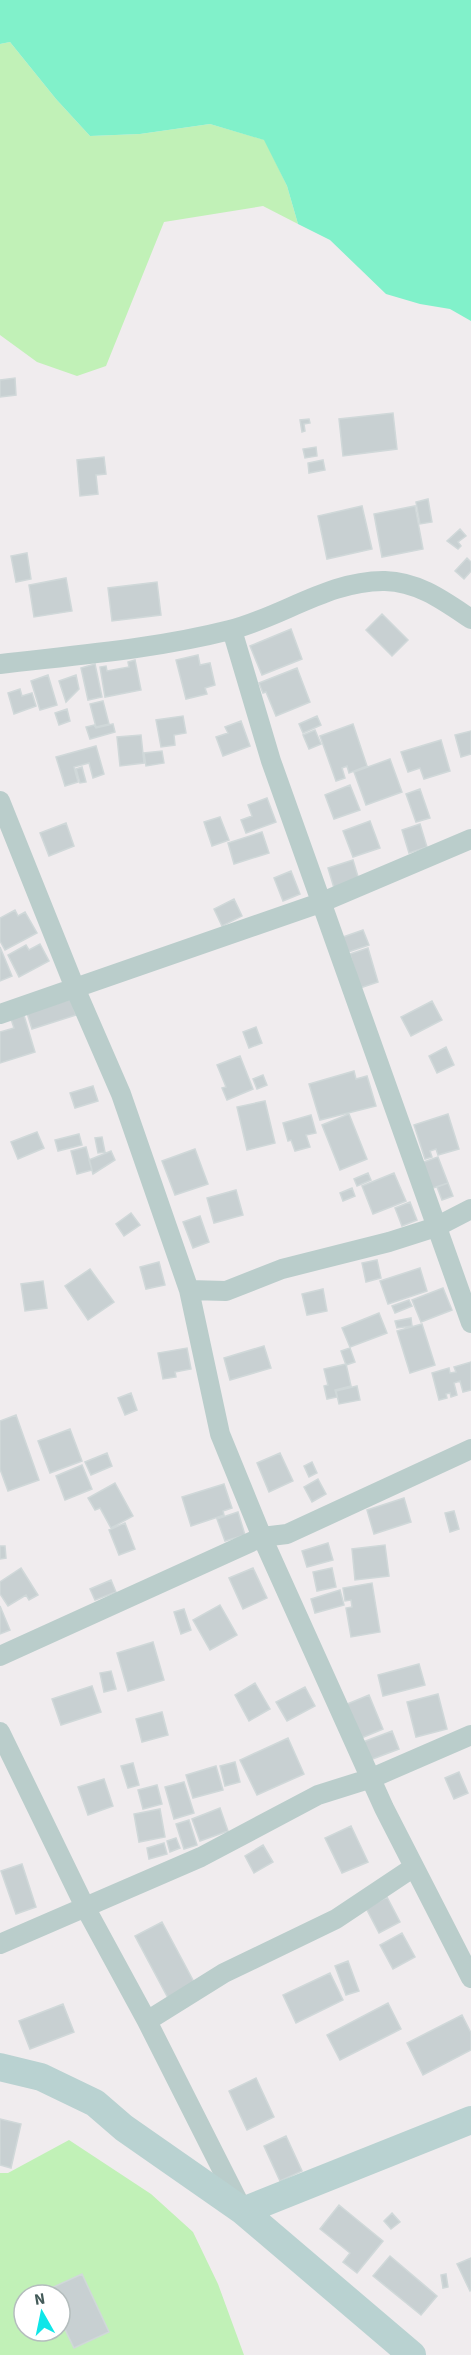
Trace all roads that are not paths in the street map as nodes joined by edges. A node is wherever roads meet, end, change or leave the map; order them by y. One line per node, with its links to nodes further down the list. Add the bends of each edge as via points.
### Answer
1 (471, 620): 2 (street, via 414,585 356,582)
2 (232, 630): 3 (street, via 150,646); 6 (street, via 271,761)
3 (0, 664)
4 (0, 801): 7 (street)
5 (471, 839): 6 (street)
6 (320, 903): 7 (street); 10 (street)
7 (75, 988): 8 (street); 11 (street, via 121,1094)
8 (0, 1014)
9 (471, 1209): 10 (street)
10 (436, 1227): 11 (street, via 282,1269 226,1291); 12 (street)
11 (189, 1290): 14 (street, via 220,1434)
12 (471, 1323)
13 (471, 1449): 14 (street, via 287,1534)
14 (262, 1538): 15 (street); 18 (street)
15 (0, 1656)
16 (0, 1732): 20 (street)
17 (471, 1735): 18 (street)
18 (372, 1778): 19 (street); 20 (street, via 318,1795 201,1857)
19 (414, 1868): 22 (street); 23 (street, via 336,1919 224,1973)
20 (85, 1907): 21 (street); 23 (street)
21 (0, 1944)
22 (471, 1978)
23 (147, 2021): 26 (street)
24 (0, 2067): 26 (main road, via 41,2077 95,2103)
25 (471, 2120): 26 (main road)
26 (243, 2211): 27 (main road)
27 (412, 2355)

